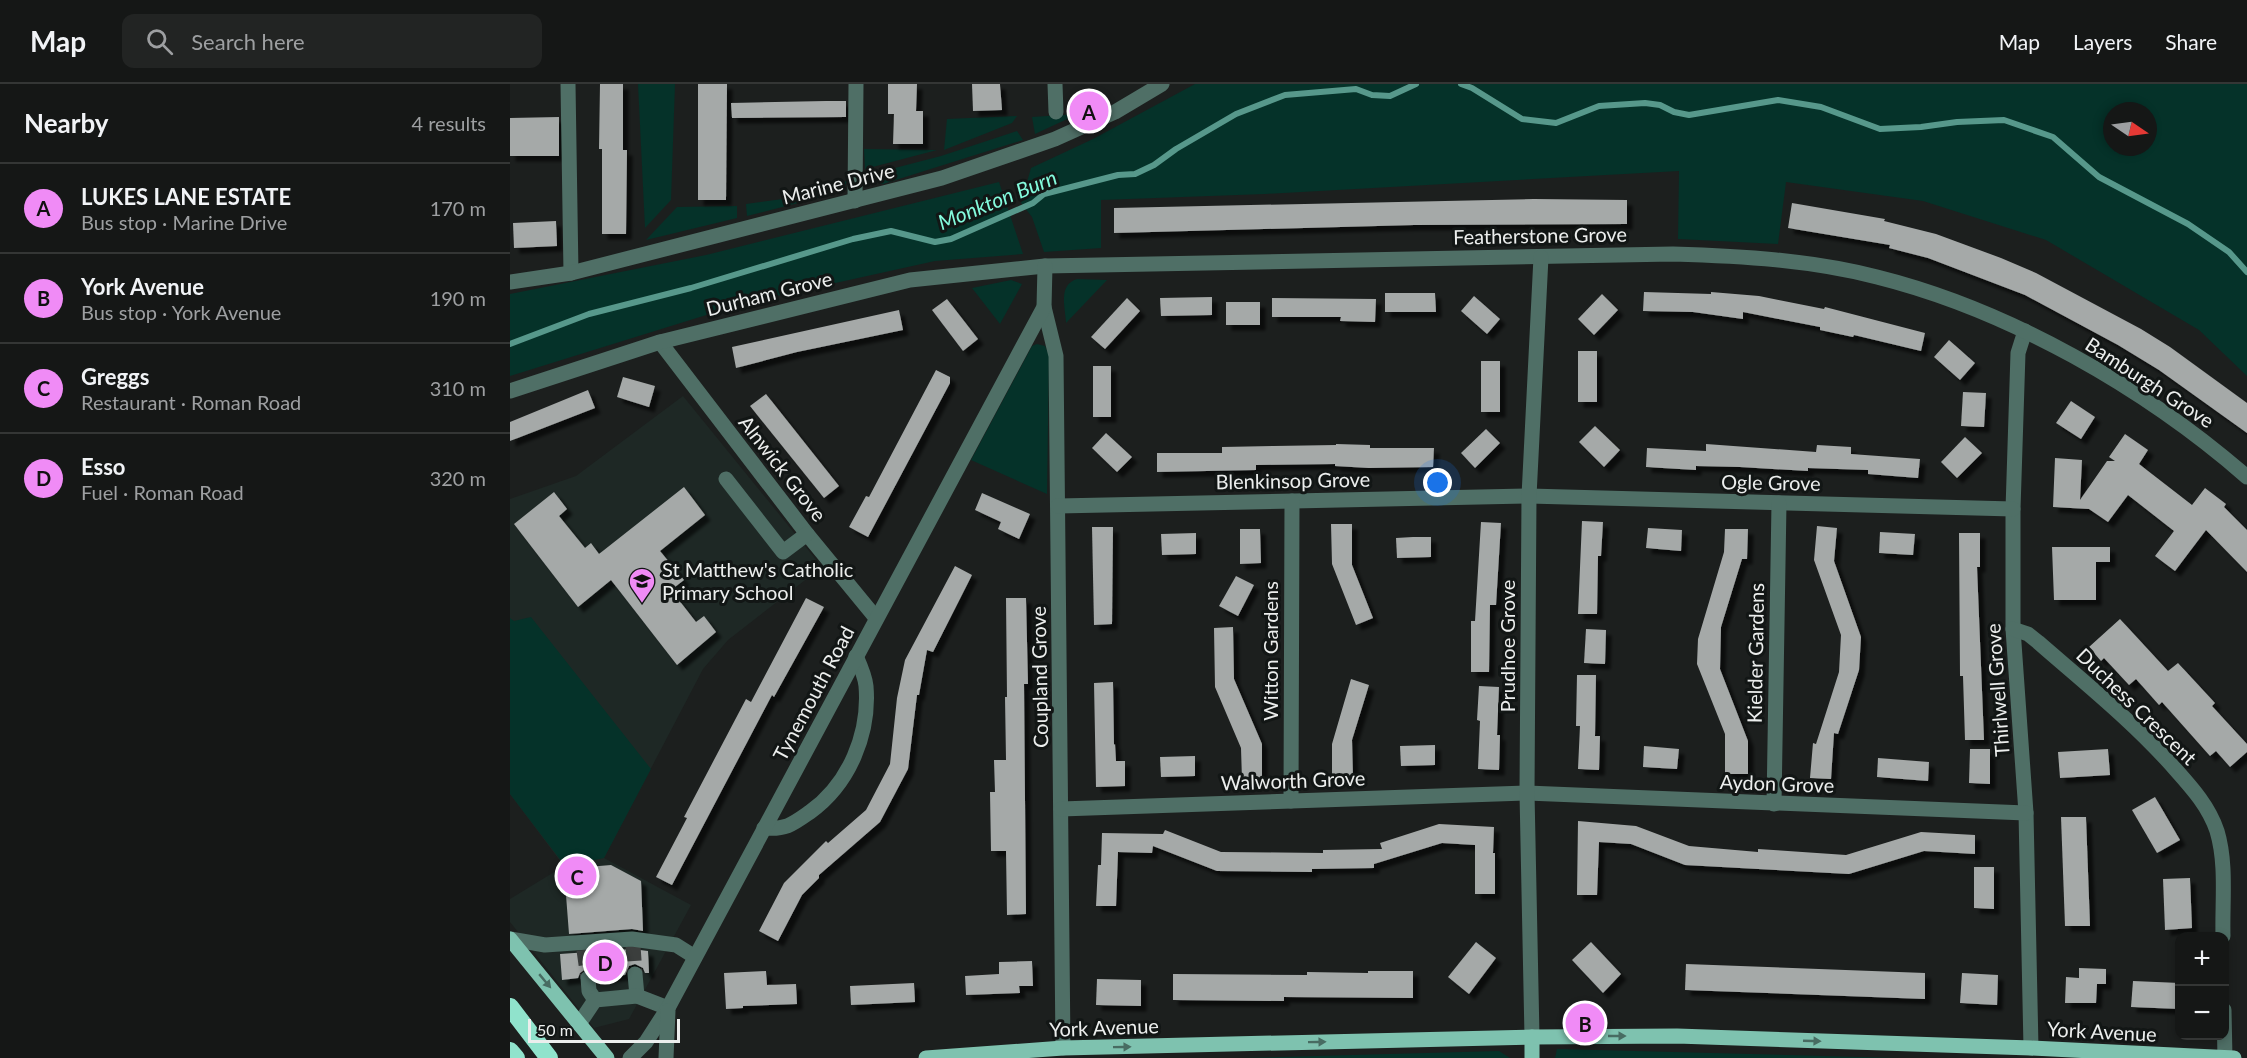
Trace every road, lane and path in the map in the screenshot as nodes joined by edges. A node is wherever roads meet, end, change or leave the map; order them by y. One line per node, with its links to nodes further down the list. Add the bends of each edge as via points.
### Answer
1 (568, 84): 9 (street)
2 (856, 84): 6 (street)
3 (1055, 84): 5 (street)
4 (1162, 84): 6 (street, Marine Drive, via 1055,139 942,178)
5 (1056, 112)
6 (855, 201): 9 (street, Marine Drive)
7 (1540, 257): 8 (street, Featherstone Grove); 12 (street, Featherstone Grove, via 1674,254 1744,256 1809,264 1876,276 1928,291); 17 (street, Prudhoe Grove)
8 (1045, 266): 11 (street, Tynemouth Road); 13 (street, Durham Grove, via 910,280)
9 (571, 273): 10 (street, Marine Drive)
10 (510, 282)
11 (1044, 307): 20 (street, Coupland Grove, via 1056,356); 23 (street, Tynemouth Road)
12 (2025, 331): 15 (street, Bamburgh Grove, via 2083,361 2158,408); 21 (street, Thirlwell Grove, via 2018,353)
13 (660, 342): 14 (street, Durham Grove); 22 (street, Alnwick Grove)
14 (510, 391)
15 (2247, 477)
16 (726, 479): 22 (street, via 783,552)
17 (1529, 496): 18 (street, Blenkinsop Grove); 19 (street, Ogle Grove); 26 (street, Prudhoe Grove)
18 (1292, 501): 20 (street, Blenkinsop Grove); 27 (street, Witton Gardens)
19 (1779, 503): 21 (street, Ogle Grove); 28 (street, Kielder Gardens)
20 (1058, 506): 29 (street, Coupland Grove)
21 (2013, 509): 24 (street, Thirlwell Grove)
22 (807, 534): 23 (street, Alnwick Grove)
23 (876, 618): 25 (street, Tynemouth Road)
24 (2013, 629): 30 (street, Thirlwell Grove); 32 (street, Duchess Crescent, via 2028,634 2108,702 2160,751 2202,800 2217,832 2222,864)
25 (856, 656): 31 (street, Tynemouth Road); 31 (street, via 866,684 866,712 859,744 846,775 823,802 789,827)
26 (1527, 793): 27 (street, Walworth Grove); 28 (street, Aydon Grove); 42 (street, Prudhoe Grove)
27 (1291, 801): 29 (street, Walworth Grove)
28 (1774, 804): 30 (street, Aydon Grove)
29 (1061, 809): 46 (street, Coupland Grove)
30 (2026, 813): 44 (street, Thirlwell Grove)
31 (764, 828): 34 (street, Tynemouth Road)
32 (2223, 932)
33 (510, 939): 34 (street, via 545,945 675,945); 41 (main road, one-way to 41)
34 (696, 957): 40 (street, Tynemouth Road)
35 (635, 974): 37 (street)
36 (588, 978): 38 (street)
37 (637, 996): 38 (street); 40 (street)
38 (595, 1000): 41 (street)
39 (510, 1007): 49 (highway)
40 (668, 1008): 51 (street, Tynemouth Road); 52 (street, Tynemouth Road)
41 (579, 1023): 50 (main road)
42 (1532, 1037): 46 (main road, York Avenue, one-way to 42); 47 (main road, York Avenue, one-way to 47, via 1677,1036); 54 (main road)
43 (2225, 1040): 55 (street)
44 (2031, 1048): 47 (main road, York Avenue); 55 (main road, York Avenue)
45 (510, 1051): 48 (highway)
46 (1064, 1053): 53 (main road, York Avenue)
47 (2005, 1053)
48 (516, 1058)
49 (549, 1058)
50 (607, 1058)
51 (630, 1058)
52 (666, 1058)
53 (926, 1058)
54 (1532, 1058)
55 (2225, 1058): 56 (main road, York Avenue)
56 (2234, 1058)

